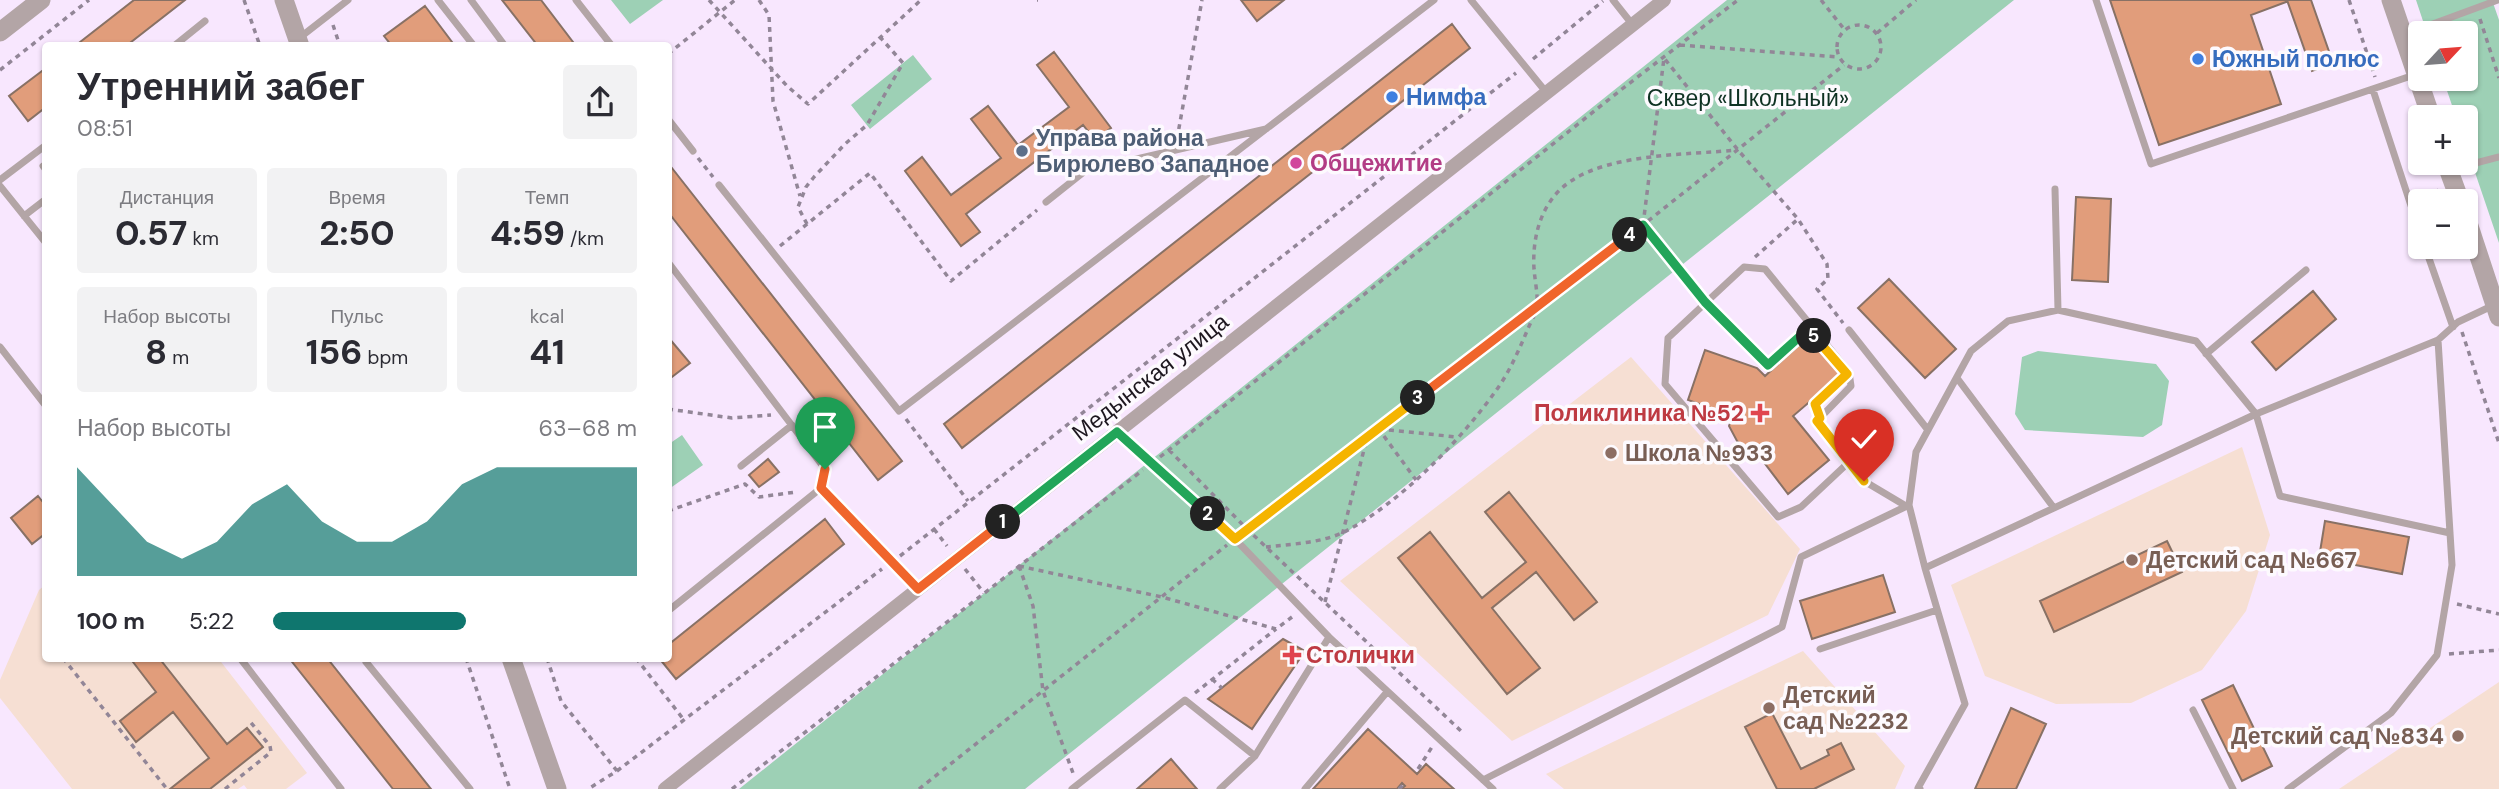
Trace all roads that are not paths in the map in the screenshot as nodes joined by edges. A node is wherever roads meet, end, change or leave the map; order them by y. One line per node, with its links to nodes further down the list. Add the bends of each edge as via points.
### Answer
1 (41, 0): 16 (street)
2 (284, 0): 19 (street)
3 (348, 0): 20 (lane)
4 (438, 0): 21 (lane)
5 (471, 0): 22 (lane)
6 (576, 0): 23 (lane)
7 (1434, 0): 29 (lane)
8 (1471, 0): 27 (lane)
9 (1613, 0): 15 (lane)
10 (1664, 0): 15 (street, Медынская улица)
11 (2096, 0): 26 (lane, via 2151,164)
12 (2391, 0): 17 (street)
13 (2498, 0): 17 (lane)
14 (205, 21): 18 (lane)
15 (1632, 24): 27 (street, Медынская улица)
16 (0, 33)
17 (2403, 35): 24 (street)
18 (179, 42)
19 (299, 42)
20 (300, 42)
21 (471, 42)
22 (502, 42)
23 (608, 42)
24 (2408, 49)
25 (2408, 77): 26 (lane)
26 (2373, 90): 38 (lane)
27 (1546, 92): 59 (street, Медынская улица)
28 (672, 124): 31 (lane)
29 (1270, 128): 35 (lane, via 899,411); 40 (lane, via 1085,171)
30 (42, 148): 34 (lane)
31 (693, 151)
32 (2499, 158): 33 (lane)
33 (2478, 162)
34 (0, 180)
35 (719, 185)
36 (0, 186): 41 (lane)
37 (2055, 189): 47 (lane)
38 (2408, 196)
39 (42, 202): 41 (lane)
40 (1046, 202)
41 (24, 216): 42 (lane)
42 (42, 238)
43 (2478, 253): 48 (street)
44 (2430, 259): 49 (lane)
45 (672, 267): 57 (lane)
46 (2306, 271): 53 (lane)
47 (2057, 310): 53 (lane, via 2196,341); 54 (lane, via 2008,321 1971,351)
48 (2497, 311): 49 (lane)
49 (2456, 325): 51 (lane)
50 (1849, 330): 58 (lane)
51 (2438, 340): 56 (lane); 65 (lane)
52 (0, 347): 55 (lane)
53 (2206, 354): 56 (lane)
54 (1957, 378): 58 (lane); 64 (lane)
55 (42, 401)
56 (2256, 414): 64 (lane); 65 (lane, via 2280,496)
57 (792, 425): 61 (lane); 62 (lane, via 825,469)
58 (1928, 430): 63 (lane, via 1916,452)
59 (1117, 432): 67 (street, Медынская улица); 70 (lane, via 1235,539)
60 (1849, 462): 60 (lane, via 1817,421 1851,386 1849,372 1765,269 1744,267 1668,338 1665,384 1777,517 1801,507); 63 (lane, via 1864,481)
61 (741, 466)
62 (821, 488): 67 (lane); 68 (lane)
63 (1907, 505): 66 (lane); 78 (lane, via 1801,557 1782,627)
64 (2054, 508): 66 (lane)
65 (2450, 533): 89 (lane, via 2452,565 2437,655 2391,713)
66 (1925, 568): 69 (lane)
67 (918, 589): 83 (street, Медынская улица)
68 (672, 608)
69 (1937, 610): 71 (lane); 87 (lane, via 1965,704)
70 (1329, 637): 75 (lane); 77 (lane)
71 (1820, 649)
72 (243, 662): 80 (lane)
73 (366, 662): 81 (lane)
74 (512, 662): 82 (street)
75 (1387, 692): 78 (lane); 85 (lane)
76 (2193, 710): 88 (lane)
77 (1255, 756): 79 (lane, via 1185,701); 84 (lane)
78 (1483, 780): 86 (lane)
79 (1074, 787)
80 (341, 789)
81 (470, 789)
82 (557, 789)
83 (665, 789)
84 (1220, 789)
85 (1305, 789)
86 (1493, 789)
87 (1918, 789)
88 (2233, 789)
89 (2288, 789)

